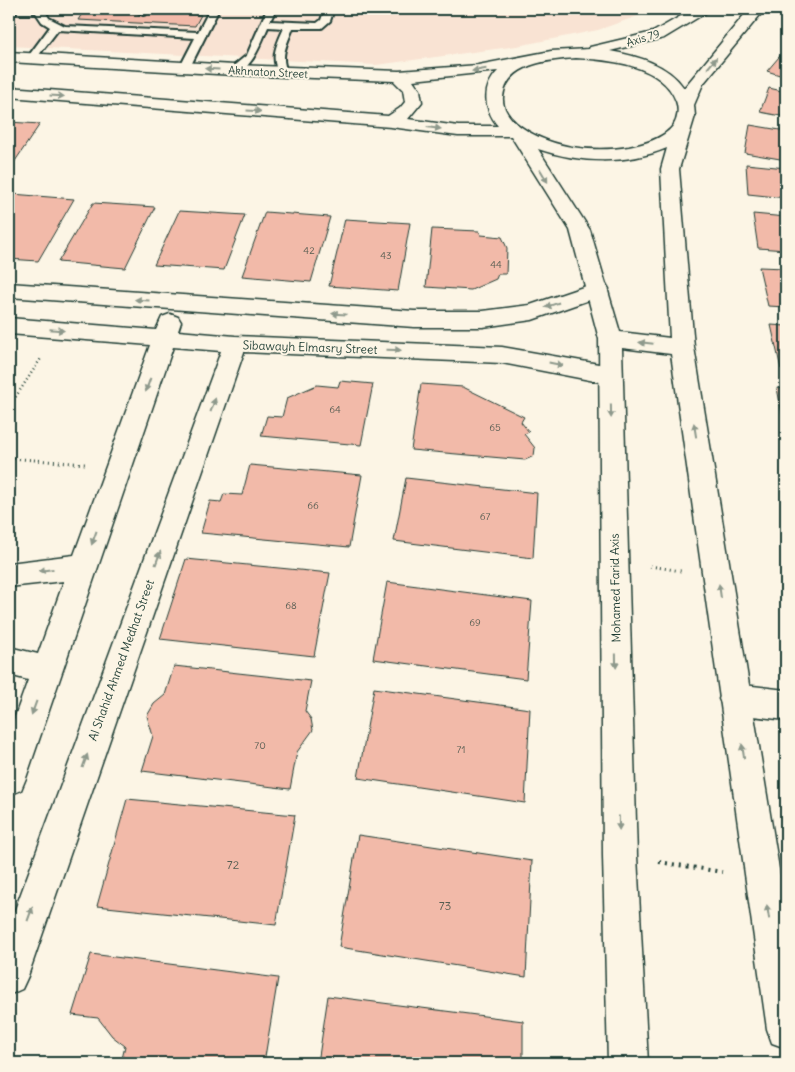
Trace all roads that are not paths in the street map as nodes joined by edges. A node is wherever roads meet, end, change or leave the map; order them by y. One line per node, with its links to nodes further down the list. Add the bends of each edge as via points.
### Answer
1 (214, 9): 11 (lane)
2 (271, 9): 8 (lane)
3 (329, 9): 9 (lane, via 325,21 318,26)
4 (704, 9): 12 (main road, Axis 79, via 658,35)
5 (757, 9): 21 (main road, one-way to 5, via 695,83)
6 (9, 10): 7 (lane)
7 (39, 10): 10 (lane, via 47,22)
8 (264, 24): 9 (lane); 17 (lane, via 251,56)
9 (290, 25): 18 (lane, via 277,56)
10 (56, 26): 11 (lane, via 76,30 134,28); 14 (lane)
11 (200, 34): 16 (lane)
12 (576, 53): 15 (main road, Akhnaton Street); 21 (main road, via 601,54 647,67 666,78 679,90)
13 (9, 57): 14 (main road, Akhnaton Street)
14 (32, 58): 16 (main road, Akhnaton Street)
15 (527, 61): 19 (main road, Akhnaton Street, one-way to 19, via 471,71); 23 (main road, via 499,80 494,92 494,106 502,119)
16 (184, 68): 17 (main road, Akhnaton Street, one-way to 16)
17 (234, 70): 18 (main road, Akhnaton Street)
18 (282, 73): 19 (main road, Akhnaton Street)
19 (399, 76): 22 (main road, via 410,84 415,94 413,104 405,114)
20 (9, 92): 22 (main road, one-way to 22)
21 (683, 116): 23 (main road, via 667,140 647,149 622,154 567,151); 31 (main road, via 670,169)
22 (391, 122): 23 (main road, one-way to 23)
23 (518, 133): 24 (main road, Mohamed Farid Axis, one-way to 24, via 580,230)
24 (598, 289): 26 (main road, one-way to 26, via 532,312 483,319 414,319); 29 (main road, Mohamed Farid Axis)
25 (9, 290): 26 (main road, one-way to 25)
26 (176, 302): 28 (main road)
27 (9, 326): 28 (main road, Sibawayh Elmasry Street, one-way to 28)
28 (165, 339): 30 (main road, Sibawayh Elmasry Street); 33 (main road, one-way to 33)
29 (610, 339): 31 (main road, one-way to 29); 32 (main road, Mohamed Farid Axis)
30 (235, 344): 32 (main road, Sibawayh Elmasry Street, one-way to 32, via 502,355); 40 (main road, Al Shahid Ahmed Medhat Street, one-way to 30)
31 (682, 347): 37 (main road, one-way to 31)
32 (610, 375): 42 (main road, Mohamed Farid Axis, one-way to 42, via 620,856)
33 (84, 566): 34 (main road, one-way to 34); 36 (main road)
34 (9, 575)
35 (9, 661): 36 (main road)
36 (47, 671): 39 (main road, one-way to 39)
37 (735, 699): 38 (main road); 41 (main road, one-way to 37)
38 (786, 705)
39 (9, 778)
40 (9, 976)
41 (786, 1029)
42 (628, 1063)

